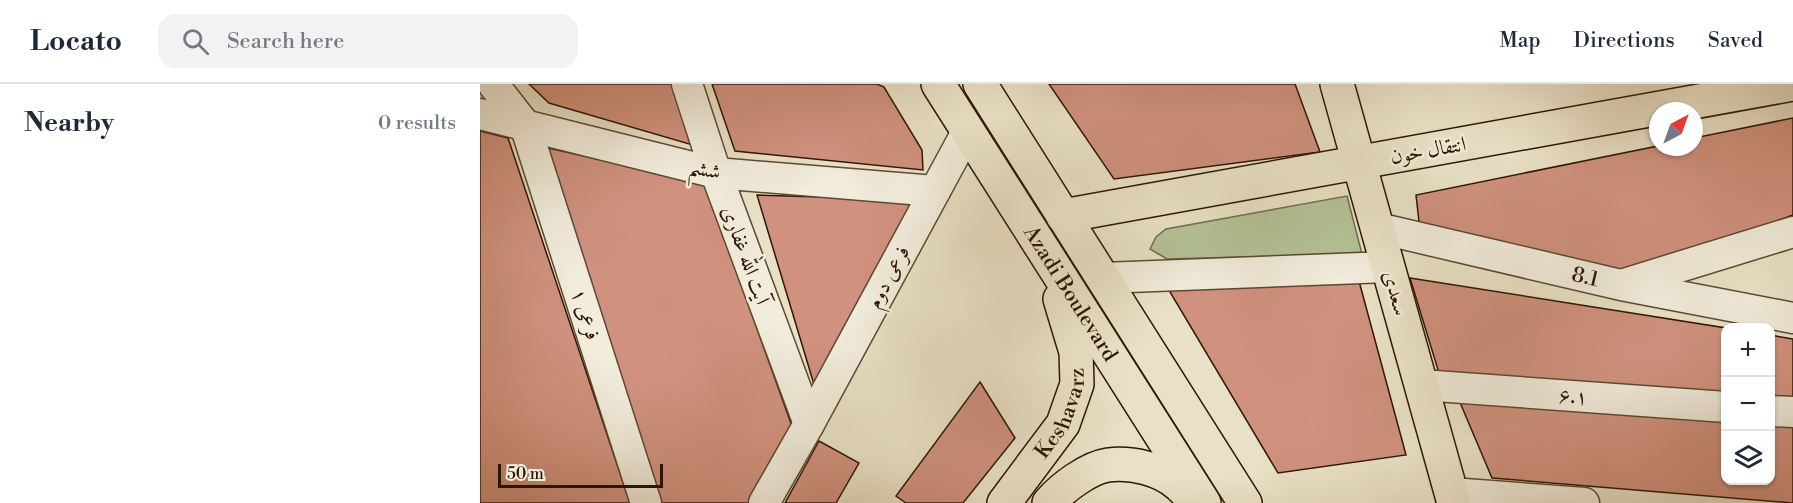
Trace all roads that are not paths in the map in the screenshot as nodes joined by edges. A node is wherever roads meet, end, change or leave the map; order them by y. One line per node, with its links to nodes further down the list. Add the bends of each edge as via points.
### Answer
1 (493, 84): 8 (street)
2 (687, 84): 11 (street, آیت الله غفاری)
3 (938, 84): 9 (main road, Azadi Boulevard)
4 (980, 84): 14 (main road, Azadi Boulevard)
5 (1337, 84): 10 (main road, سعدی)
6 (1793, 84): 10 (main road, انتقال خون)
7 (480, 114): 8 (street, ششم)
8 (525, 125): 11 (street, ششم); 30 (street, فرعی ۱)
9 (968, 130): 12 (street, فرعی دوم); 13 (main road, Azadi Boulevard)
10 (1359, 162): 14 (main road, انتقال خون); 15 (main road, سعدی)
11 (716, 173): 12 (street, ششم); 26 (street, آیت الله غفاری)
12 (935, 191): 26 (street, فرعی دوم)
13 (1020, 213): 21 (main road, Azadi Boulevard); 27 (main road, Keshavarz, via 1061,301 1076,352 1077,384)
14 (1063, 216): 18 (main road, Azadi Boulevard)
15 (1378, 228): 17 (main road, سعدی); 19 (street, 8.1)
16 (1793, 232): 19 (street)
17 (1388, 267): 18 (street); 22 (main road, سعدی)
18 (1103, 279): 28 (main road, Azadi Boulevard)
19 (1621, 285): 20 (street, 8.1)
20 (1793, 318)
21 (1121, 373): 27 (main road, via 1110,378); 28 (main road, via 1153,380 1193,441); 35 (main road, Azadi Boulevard)
22 (1421, 385): 23 (street, ۶.۱); 29 (main road, سعدی)
23 (1721, 407)
24 (1775, 411): 25 (street)
25 (1793, 412)
26 (809, 424): 31 (street, فرعی دوم)
27 (1063, 424): 32 (main road, Keshavarz)
28 (1210, 449): 36 (main road, Azadi Boulevard)
29 (1452, 498): 37 (street)
30 (646, 503)
31 (764, 503)
32 (1004, 503)
33 (1049, 503): 34 (main road, Keshavarz, via 1060,490 1107,465 1137,466 1160,473)
34 (1197, 503)
35 (1204, 503)
36 (1245, 503)
37 (1584, 503)

